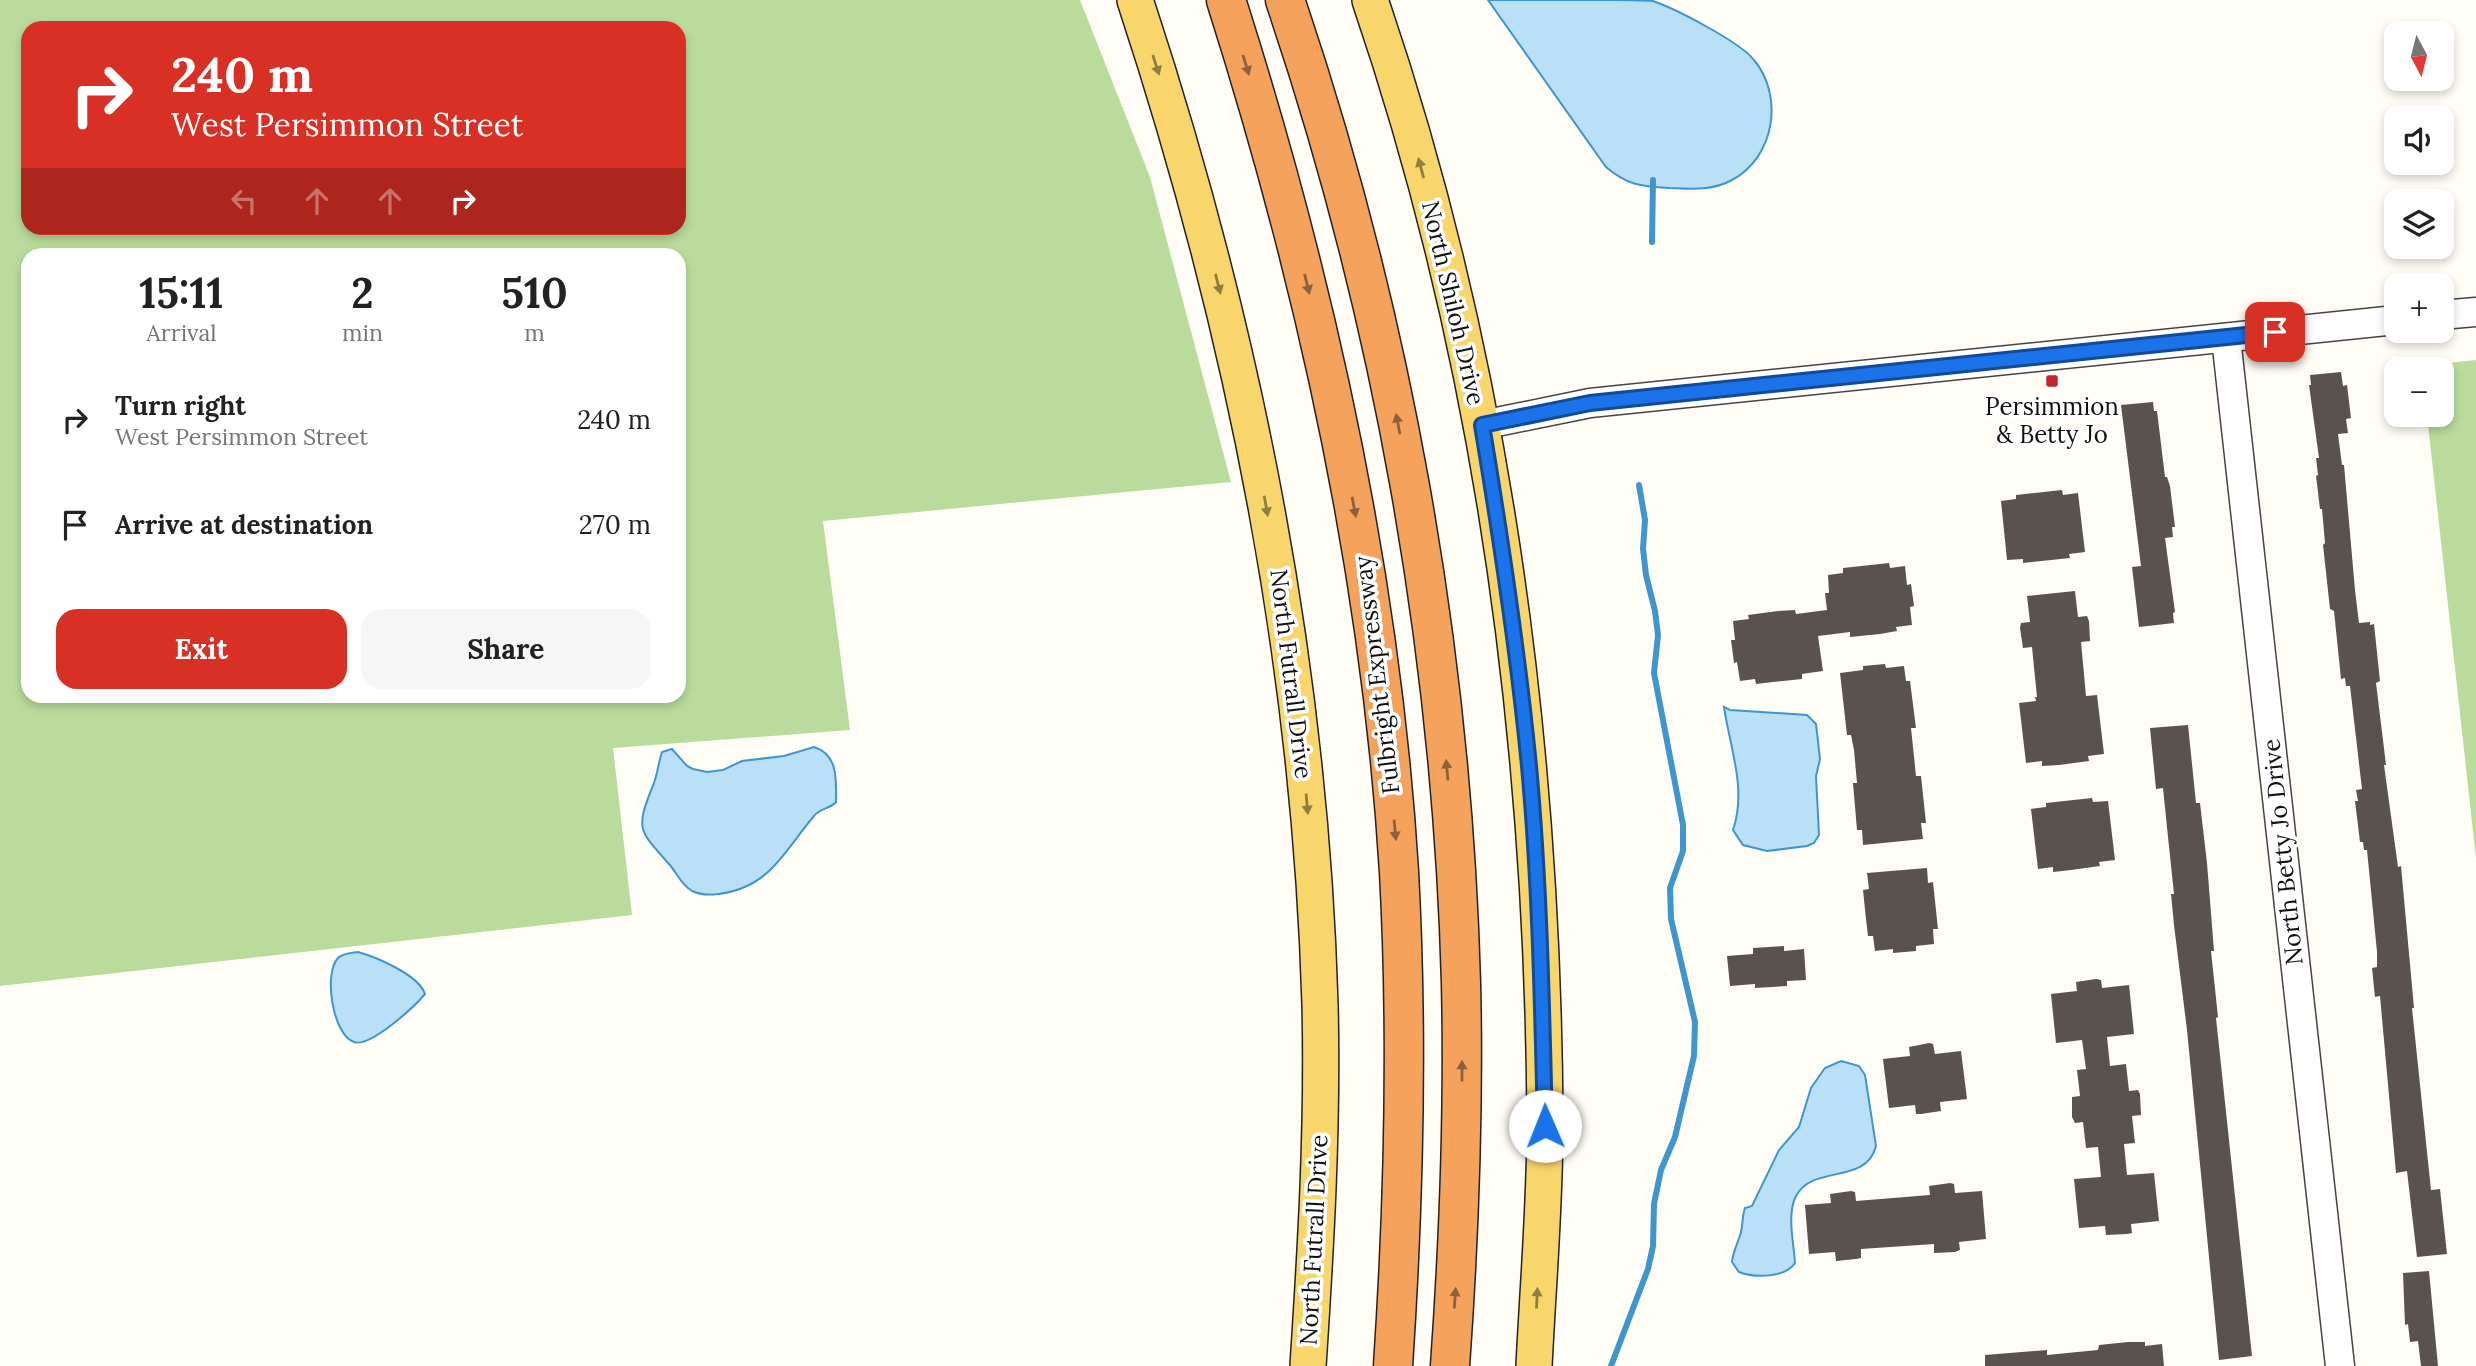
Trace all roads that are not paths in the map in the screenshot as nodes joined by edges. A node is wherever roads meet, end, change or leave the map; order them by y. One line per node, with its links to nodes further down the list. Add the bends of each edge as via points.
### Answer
1 (1135, 0): 10 (main road, North Futrall Drive, one-way to 10, via 1193,187 1231,336 1264,491 1293,673 1320,1004 1319,1172)
2 (1226, 0): 11 (highway, Fulbright Expressway, one-way to 11, via 1288,205 1318,326 1376,639 1399,869 1404,985 1401,1246)
3 (1285, 0): 12 (highway, one-way to 3, via 1459,1240 1461,982 1435,652 1399,428 1374,314 1312,79)
4 (1370, 0): 9 (main road, North Shiloh Drive, one-way to 4, via 1436,225)
5 (2476, 312): 6 (street)
6 (2454, 314)
7 (2384, 321): 8 (street)
8 (2225, 338): 9 (street, via 1590,403); 14 (street, North Betty Jo Drive)
9 (1482, 425): 13 (main road, North Shiloh Drive, one-way to 9, via 1545,1126 1535,852 1514,632)
10 (1308, 1366)
11 (1393, 1366)
12 (1450, 1366)
13 (1534, 1366)
14 (2340, 1366)

